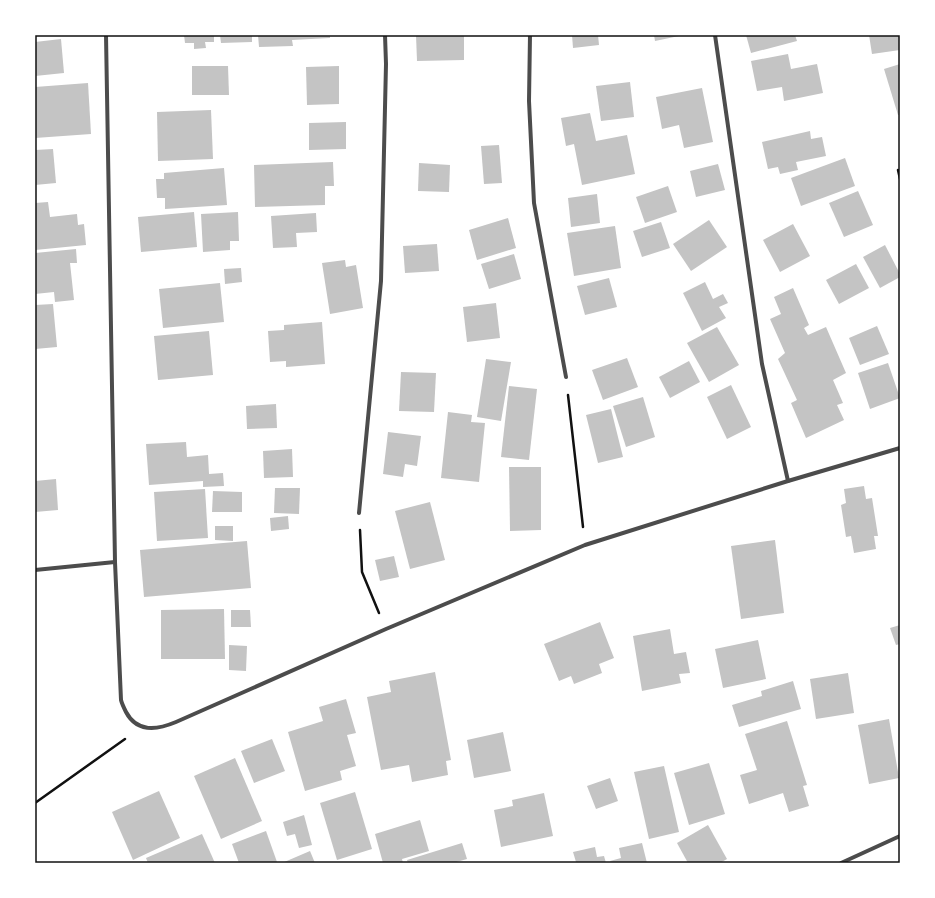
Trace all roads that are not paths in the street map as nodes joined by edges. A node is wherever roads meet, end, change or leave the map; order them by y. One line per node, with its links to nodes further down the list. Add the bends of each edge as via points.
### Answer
1 (106, 35): 9 (street)
2 (385, 35): 8 (street, via 381,281)
3 (530, 35): 5 (street, via 529,101 534,203)
4 (715, 35): 7 (street, via 762,364)
5 (566, 376)
6 (900, 448): 7 (street)
7 (788, 481): 9 (street, via 585,545 164,727 142,728 125,712 121,700)
8 (359, 513)
9 (115, 562): 10 (street)
10 (35, 570)
11 (900, 836): 12 (street)
12 (840, 863)

